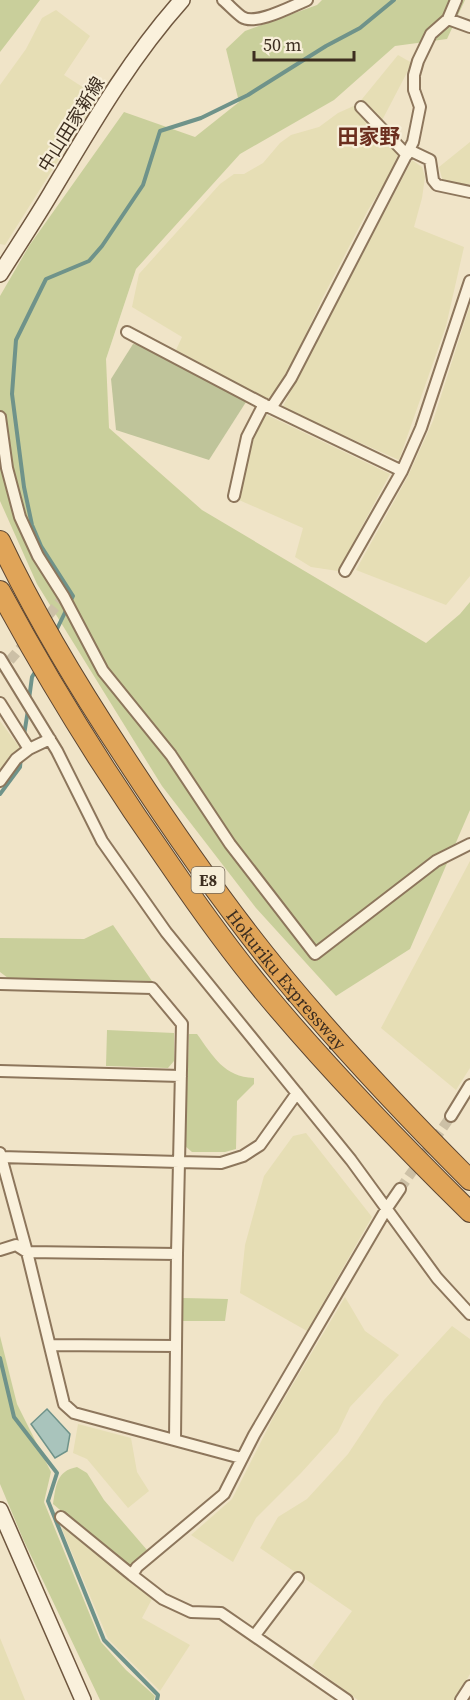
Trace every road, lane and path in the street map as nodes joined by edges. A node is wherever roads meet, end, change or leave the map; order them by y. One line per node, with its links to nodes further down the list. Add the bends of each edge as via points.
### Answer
1 (182, 0): 10 (main road, 中山田家新線, via 163,21 93,123)
2 (223, 0): 3 (street, via 249,20)
3 (307, 0)
4 (456, 0): 5 (street)
5 (448, 19): 6 (street); 8 (street, via 431,34 418,61 414,90 420,107)
6 (470, 27)
7 (361, 107): 8 (street)
8 (408, 152): 9 (street, via 430,160 437,185); 13 (street, via 291,378)
9 (470, 192)
10 (0, 274)
11 (470, 281): 15 (street, via 421,428)
12 (127, 332): 13 (street)
13 (267, 406): 15 (street); 16 (street, via 247,437)
14 (0, 417): 25 (street, via 7,468 20,517 103,671 171,755 230,844 315,954 436,861)
15 (402, 471): 18 (street)
16 (234, 496)
17 (0, 541): 35 (highway, Hokuriku Expressway / E8, via 49,635 101,722 219,896 339,1042)
18 (345, 571)
19 (0, 591): 38 (highway, Hokuriku Expressway / E8, via 81,734 201,910 264,992 336,1074)
20 (0, 658): 22 (street)
21 (0, 703): 23 (street)
22 (50, 739): 23 (street); 30 (street, via 102,841 166,932)
23 (28, 749): 24 (street)
24 (0, 781)
25 (470, 844)
26 (0, 984): 28 (street, via 152,988 182,1024)
27 (0, 1071): 28 (street)
28 (181, 1076): 34 (street)
29 (470, 1085): 31 (street)
30 (297, 1093): 34 (street, via 260,1145 243,1156 221,1163); 37 (street)
31 (466, 1101): 32 (street)
32 (451, 1116)
33 (1, 1155): 34 (street); 40 (street)
34 (179, 1162): 41 (street)
35 (470, 1180)
36 (400, 1189): 37 (street)
37 (387, 1208): 42 (street, via 437,1278); 46 (street)
38 (470, 1212)
39 (0, 1250): 40 (street, via 16,1245)
40 (27, 1252): 41 (street); 43 (street)
41 (177, 1254): 44 (street)
42 (470, 1314)
43 (50, 1345): 44 (street); 45 (street, via 64,1404 74,1413)
44 (176, 1346): 45 (street)
45 (175, 1440): 46 (street)
46 (241, 1458): 49 (street, via 224,1494)
47 (0, 1510): 53 (main road)
48 (61, 1517): 49 (street)
49 (132, 1575): 51 (street, via 163,1599 191,1612 221,1613)
50 (298, 1578): 51 (street)
51 (255, 1635): 54 (street)
52 (470, 1686): 55 (street)
53 (83, 1700)
54 (347, 1700)
55 (462, 1700)

